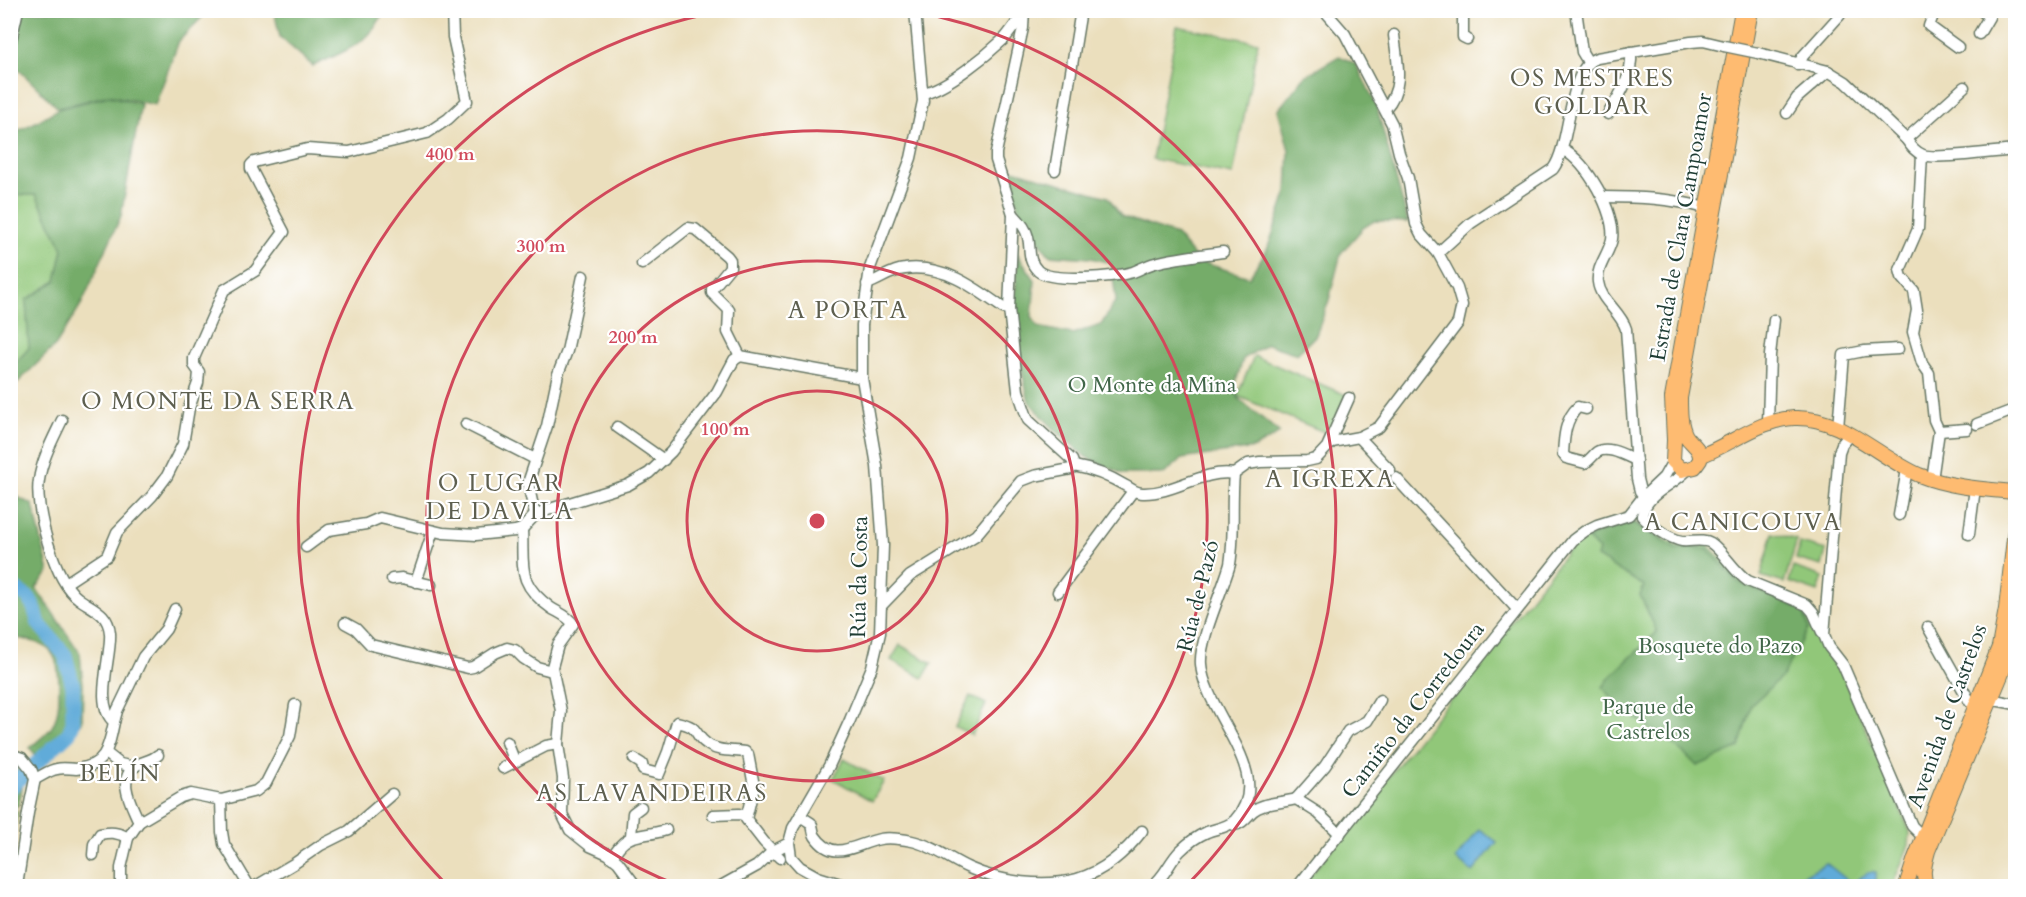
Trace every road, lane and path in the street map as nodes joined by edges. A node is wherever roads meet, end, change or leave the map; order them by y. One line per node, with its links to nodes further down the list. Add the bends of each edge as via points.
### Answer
1 (18, 10): 19 (street)
2 (452, 10): 85 (street, via 453,37 467,101 448,119 427,134 376,146 349,152 307,149 251,165 284,232 255,271 229,285 219,300 194,358 198,383 183,444 167,476 117,532 107,555)
3 (915, 10): 27 (street, Rúa da Costa)
4 (1081, 10): 35 (street)
5 (1324, 10): 28 (street, via 1345,34)
6 (1463, 10): 18 (street, via 1462,32)
7 (1576, 10): 23 (street, via 1582,52)
8 (1742, 10): 37 (main road, Estrada de Clara Campoamor)
9 (1751, 10): 60 (main road, Estrada de Clara Campoamor, via 1680,398 1683,428)
10 (1840, 10): 24 (street, via 1840,15)
11 (1935, 10): 20 (street, via 1929,27)
12 (1981, 10): 15 (street, via 1989,17)
13 (1023, 13): 14 (street); 17 (street)
14 (1022, 34): 17 (street, via 1016,41); 22 (street)
15 (1979, 34)
16 (1394, 35): 28 (street, via 1398,88)
17 (1008, 39): 22 (street); 27 (street, via 939,88)
18 (1467, 39)
19 (10, 45)
20 (1959, 47)
21 (1631, 52): 23 (street); 24 (street, bridge, via 1703,41); 30 (street, via 1632,63 1624,89)
22 (1017, 57): 38 (street, via 996,153)
23 (1588, 62): 32 (street, via 1578,80)
24 (1798, 64): 25 (street)
25 (1828, 71): 29 (street, via 1797,98); 31 (street, via 1846,82)
26 (1964, 87): 31 (street)
27 (923, 93): 43 (street, Rúa da Costa, via 911,158)
28 (1384, 109): 40 (street, via 1408,178 1416,224)
29 (1787, 113)
30 (1608, 114)
31 (1906, 139): 34 (street)
32 (1563, 150): 36 (street, via 1570,153); 40 (street, via 1548,173 1472,223)
33 (2016, 150): 34 (street)
34 (1922, 155): 57 (street, via 1918,229 1900,270 1914,291 1917,310 1913,333 1929,373 1934,420)
35 (1055, 170)
36 (1603, 196): 37 (street, via 1661,198); 64 (street, via 1612,237 1598,272 1599,286 1626,329)
37 (1705, 208): 61 (main road, Estrada de Clara Campoamor, via 1672,398)
38 (1013, 213): 39 (street, via 1028,237 1032,264 1052,277 1108,278 1153,263); 44 (street)
39 (1223, 252)
40 (1438, 253): 58 (street, via 1462,305 1458,323 1379,427)
41 (642, 264): 47 (street, via 688,228 695,229 727,256 730,267 712,292 729,310 728,332)
42 (583, 276): 62 (street, via 567,351)
43 (867, 284): 44 (street, via 905,269 937,271 962,280); 48 (street, Rúa da Costa)
44 (1009, 309): 65 (street, via 1018,391 1025,412 1034,427)
45 (1774, 320): 53 (street)
46 (1898, 349): 56 (street, via 1844,355)
47 (740, 356): 48 (street); 63 (street)
48 (862, 378): 88 (street, Rúa da Costa, via 877,466 884,545)
49 (1349, 398): 59 (street)
50 (1586, 409): 64 (street, via 1578,407 1569,419 1563,444 1566,458 1586,463 1602,450)
51 (2016, 409): 57 (street, via 1972,427)
52 (62, 420): 85 (street, via 39,480 38,507 56,567)
53 (1768, 423): 56 (main road, via 1809,419); 60 (main road)
54 (466, 424): 62 (street)
55 (617, 427): 63 (street)
56 (1844, 431): 67 (main road); 94 (street)
57 (1939, 431): 69 (street)
58 (1359, 437): 59 (street); 90 (street)
59 (1328, 445): 68 (street, via 1316,459 1248,464)
60 (1696, 450): 61 (main road, via 1688,443 1679,445); 66 (main road, via 1695,467)
61 (1673, 456): 66 (main road, via 1678,468); 73 (street, via 1664,477)
62 (536, 459): 74 (street, via 529,488)
63 (664, 460): 74 (street, via 628,485)
64 (1636, 460): 73 (street, via 1639,487)
65 (1074, 466): 71 (street); 88 (street, via 1021,482 976,535 910,576)
66 (1687, 470): 73 (street)
67 (1908, 470): 69 (main road); 76 (street)
68 (1234, 474): 71 (street, via 1222,472 1153,492); 119 (street, Rúa de Pazó, via 1233,550 1201,658 1207,688 1248,779 1247,801)
69 (1932, 480): 70 (main road)
70 (1975, 488): 72 (main road); 81 (street)
71 (1133, 491): 87 (street)
72 (2015, 494)
73 (1646, 499): 75 (street); 77 (street)
74 (535, 515): 79 (street)
75 (1629, 515): 77 (street, Camiño da Corredoura); 90 (street, Camiño da Corredoura, via 1577,536)
76 (1899, 515)
77 (1642, 516): 94 (street, via 1678,540 1711,543 1748,581 1806,605)
78 (2016, 521): 97 (main road, Avenida de Castrelos, via 2003,628)
79 (522, 529): 80 (street, via 476,535); 95 (street, via 522,566 527,585 573,624 558,645)
80 (433, 531): 82 (street, via 380,518 329,530); 84 (street)
81 (1969, 534)
82 (306, 547)
83 (392, 579): 84 (street)
84 (416, 582): 86 (street)
85 (66, 583): 100 (street, via 107,622 110,634 104,695)
86 (431, 585)
87 (1058, 592)
88 (882, 605): 117 (street, Rúa da Costa, via 877,649 866,681 829,766)
89 (175, 609): 100 (street, via 166,629 143,657)
90 (1517, 609): 122 (street, Camiño da Corredoura)
91 (2016, 617): 97 (main road, Avenida de Castrelos, via 2007,659)
92 (345, 623): 95 (street, via 371,645 459,667 473,667 507,648 537,667)
93 (1928, 627): 97 (street, via 1970,702)
94 (1824, 635): 124 (street, via 1843,665 1912,826)
95 (552, 671): 102 (street, via 561,711)
96 (1380, 700): 112 (street, Camiño da Corredoura, via 1363,724 1348,731)
97 (1983, 701): 98 (street); 124 (main road, Avenida de Castrelos); 140 (main road, Avenida de Castrelos, via 1928,851)
98 (2016, 704)
99 (295, 705): 113 (street, via 290,736 266,783 256,791)
100 (114, 722): 103 (street)
101 (507, 742): 107 (street)
102 (558, 744): 107 (street); 128 (street, via 564,820 577,837)
103 (106, 753): 108 (street, via 120,764); 110 (street, via 88,767 54,769)
104 (10, 754): 110 (street, via 20,756)
105 (158, 755): 108 (street)
106 (634, 759): 116 (street, via 642,764 643,770 659,774 677,722 695,728 711,746 745,752 753,786)
107 (515, 762): 109 (street)
108 (134, 767): 118 (street, via 125,788)
109 (503, 768)
110 (34, 777): 131 (street)
111 (392, 794): 134 (street, via 349,831)
112 (1296, 799): 119 (street, via 1262,806 1240,825); 122 (street, Camiño da Corredoura)
113 (221, 800): 118 (street, via 191,794); 133 (street, via 224,844)
114 (641, 807): 123 (street, via 633,813)
115 (713, 815): 116 (street)
116 (746, 816): 126 (street, via 747,822)
117 (800, 816): 121 (street, via 811,823 816,837 836,851 881,839 905,840 994,877 1040,883 1077,879 1105,866); 126 (street, Rúa da Costa)
118 (139, 822): 125 (street)
119 (1228, 826): 137 (street, via 1205,833 1180,851)
120 (666, 830): 123 (street)
121 (1142, 831)
122 (1340, 834): 138 (street, Camiño da Corredoura)
123 (632, 836): 128 (street)
124 (1923, 837): 139 (main road, Avenida de Castrelos)
125 (128, 838): 127 (street, via 112,832 100,834); 132 (street)
126 (780, 853): 129 (street); 129 (street); 130 (street)
127 (93, 855)
128 (612, 858): 135 (street)
129 (795, 863): 136 (street, via 812,874)
130 (725, 885)
131 (17, 886)
132 (121, 886)
133 (249, 886)
134 (256, 886)
135 (636, 886)
136 (847, 886)
137 (1152, 886)
138 (1298, 886)
139 (1908, 886): 140 (main road)
140 (1926, 886)

